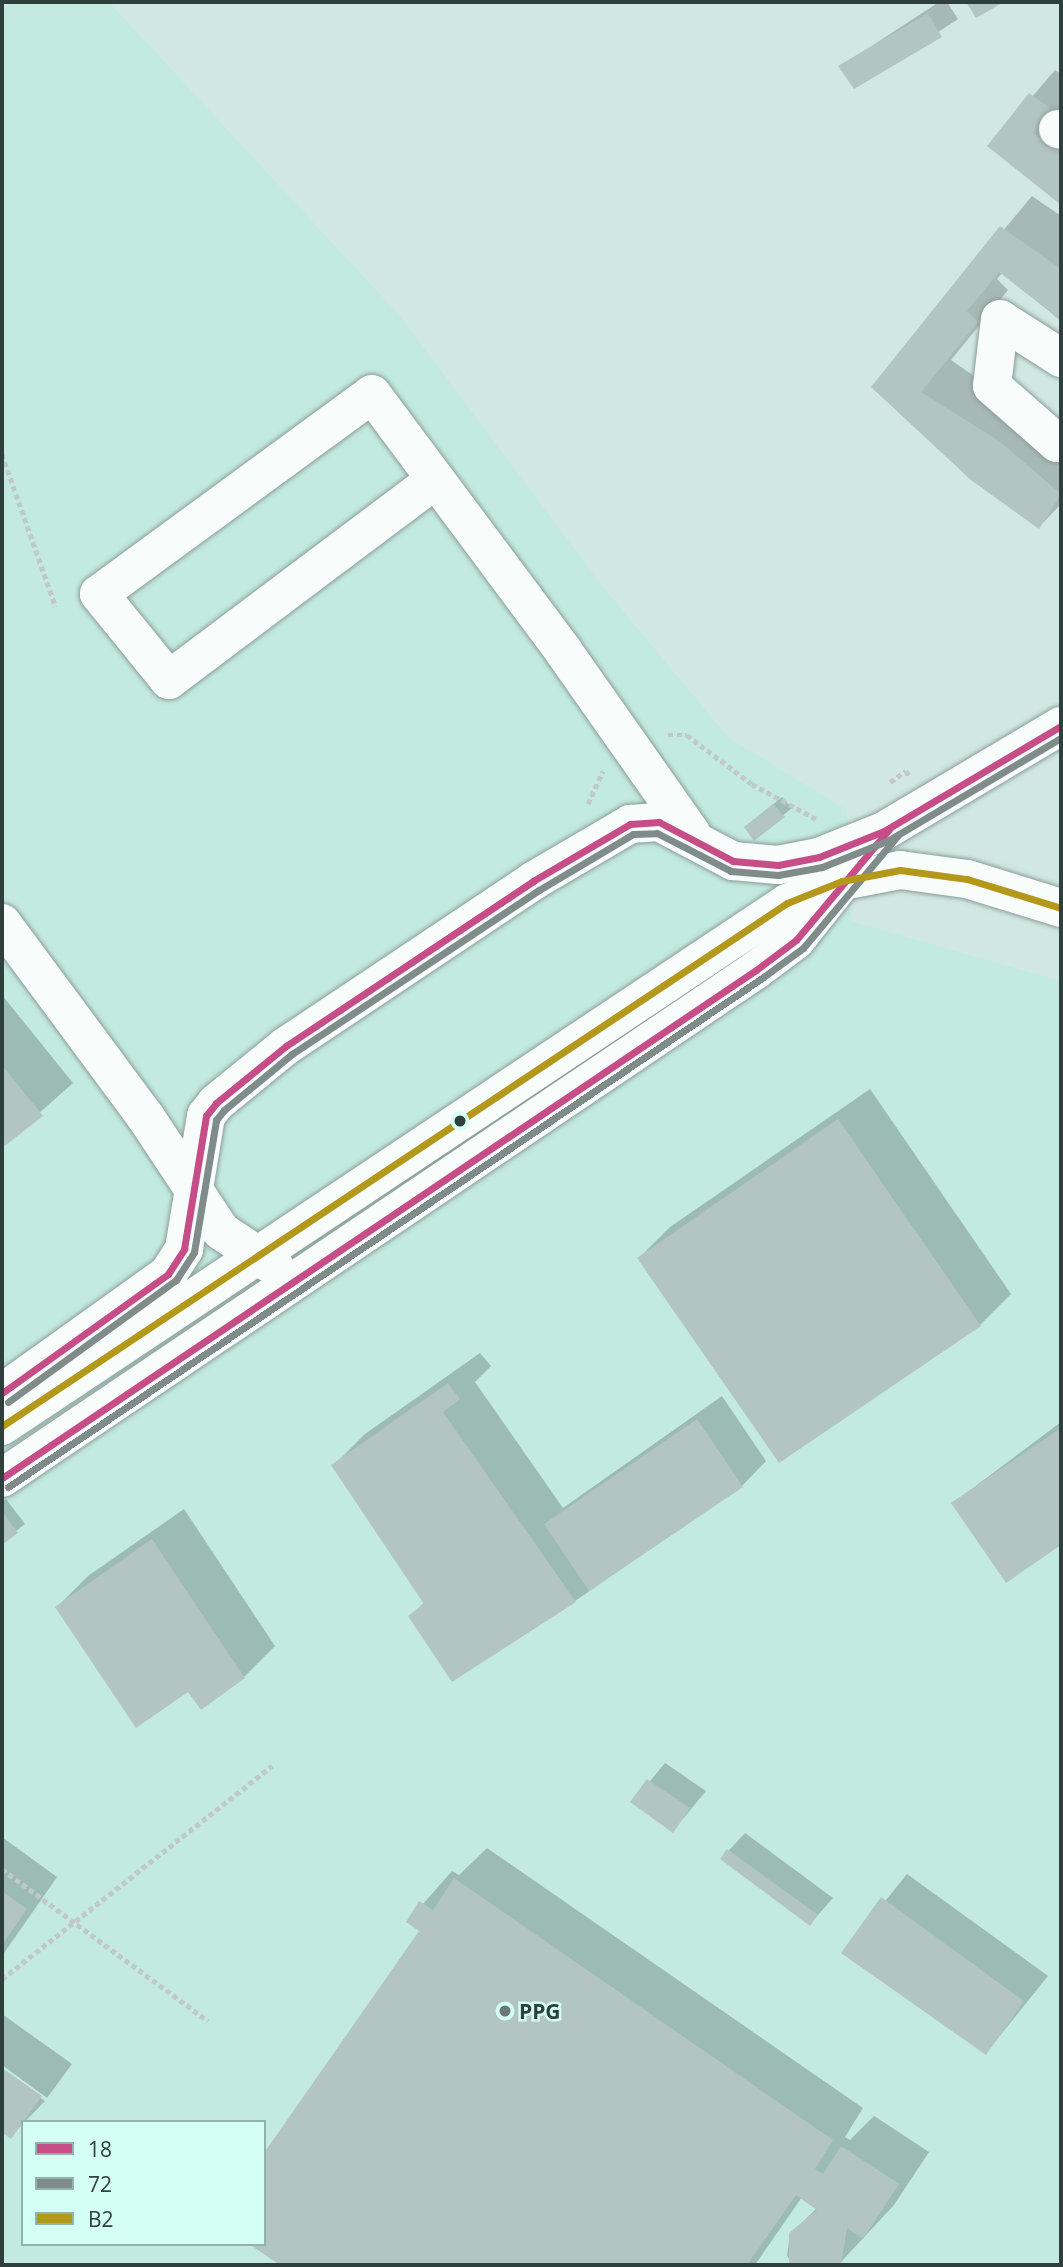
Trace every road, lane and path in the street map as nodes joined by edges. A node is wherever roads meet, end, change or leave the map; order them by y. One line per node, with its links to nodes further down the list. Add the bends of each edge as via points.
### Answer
1 (1061, 358): 2 (street, via 1000,319 992,386 1057,443)
2 (1061, 438)
3 (2, 454): 5 (path)
4 (435, 480): 4 (street, via 372,394 99,594 169,680); 7 (street)
5 (56, 607)
6 (1061, 726): 9 (street)
7 (631, 749): 10 (path, via 610,756 588,805); 11 (path, via 659,735 687,735 752,784); 12 (street); 14 (street)
8 (886, 784): 9 (path, via 906,771)
9 (929, 805): 13 (street)
10 (576, 813)
11 (828, 820)
12 (630, 824): 14 (street, via 659,822); 22 (street, via 533,881 296,1039)
13 (884, 831): 15 (street, via 792,863); 16 (street)
14 (691, 833): 15 (street)
15 (733, 861): 18 (street, via 751,891)
16 (842, 881): 17 (street, via 900,870 967,879); 18 (street); 20 (street, via 796,940)
17 (1061, 908)
18 (754, 920): 20 (street); 24 (street)
19 (2, 923): 21 (street)
20 (756, 970): 25 (street)
21 (145, 1116): 22 (street, via 169,1121); 23 (street)
22 (206, 1116): 23 (street)
23 (196, 1193): 24 (street, via 221,1231); 26 (street, via 184,1250 167,1275)
24 (252, 1257): 25 (street); 27 (street)
25 (304, 1272): 28 (street)
26 (2, 1393)
27 (2, 1426)
28 (2, 1478)
29 (272, 1766): 31 (path)
30 (2, 1869): 31 (path)
31 (75, 1923): 32 (path); 33 (path)
32 (2, 1979)
33 (208, 2021)

